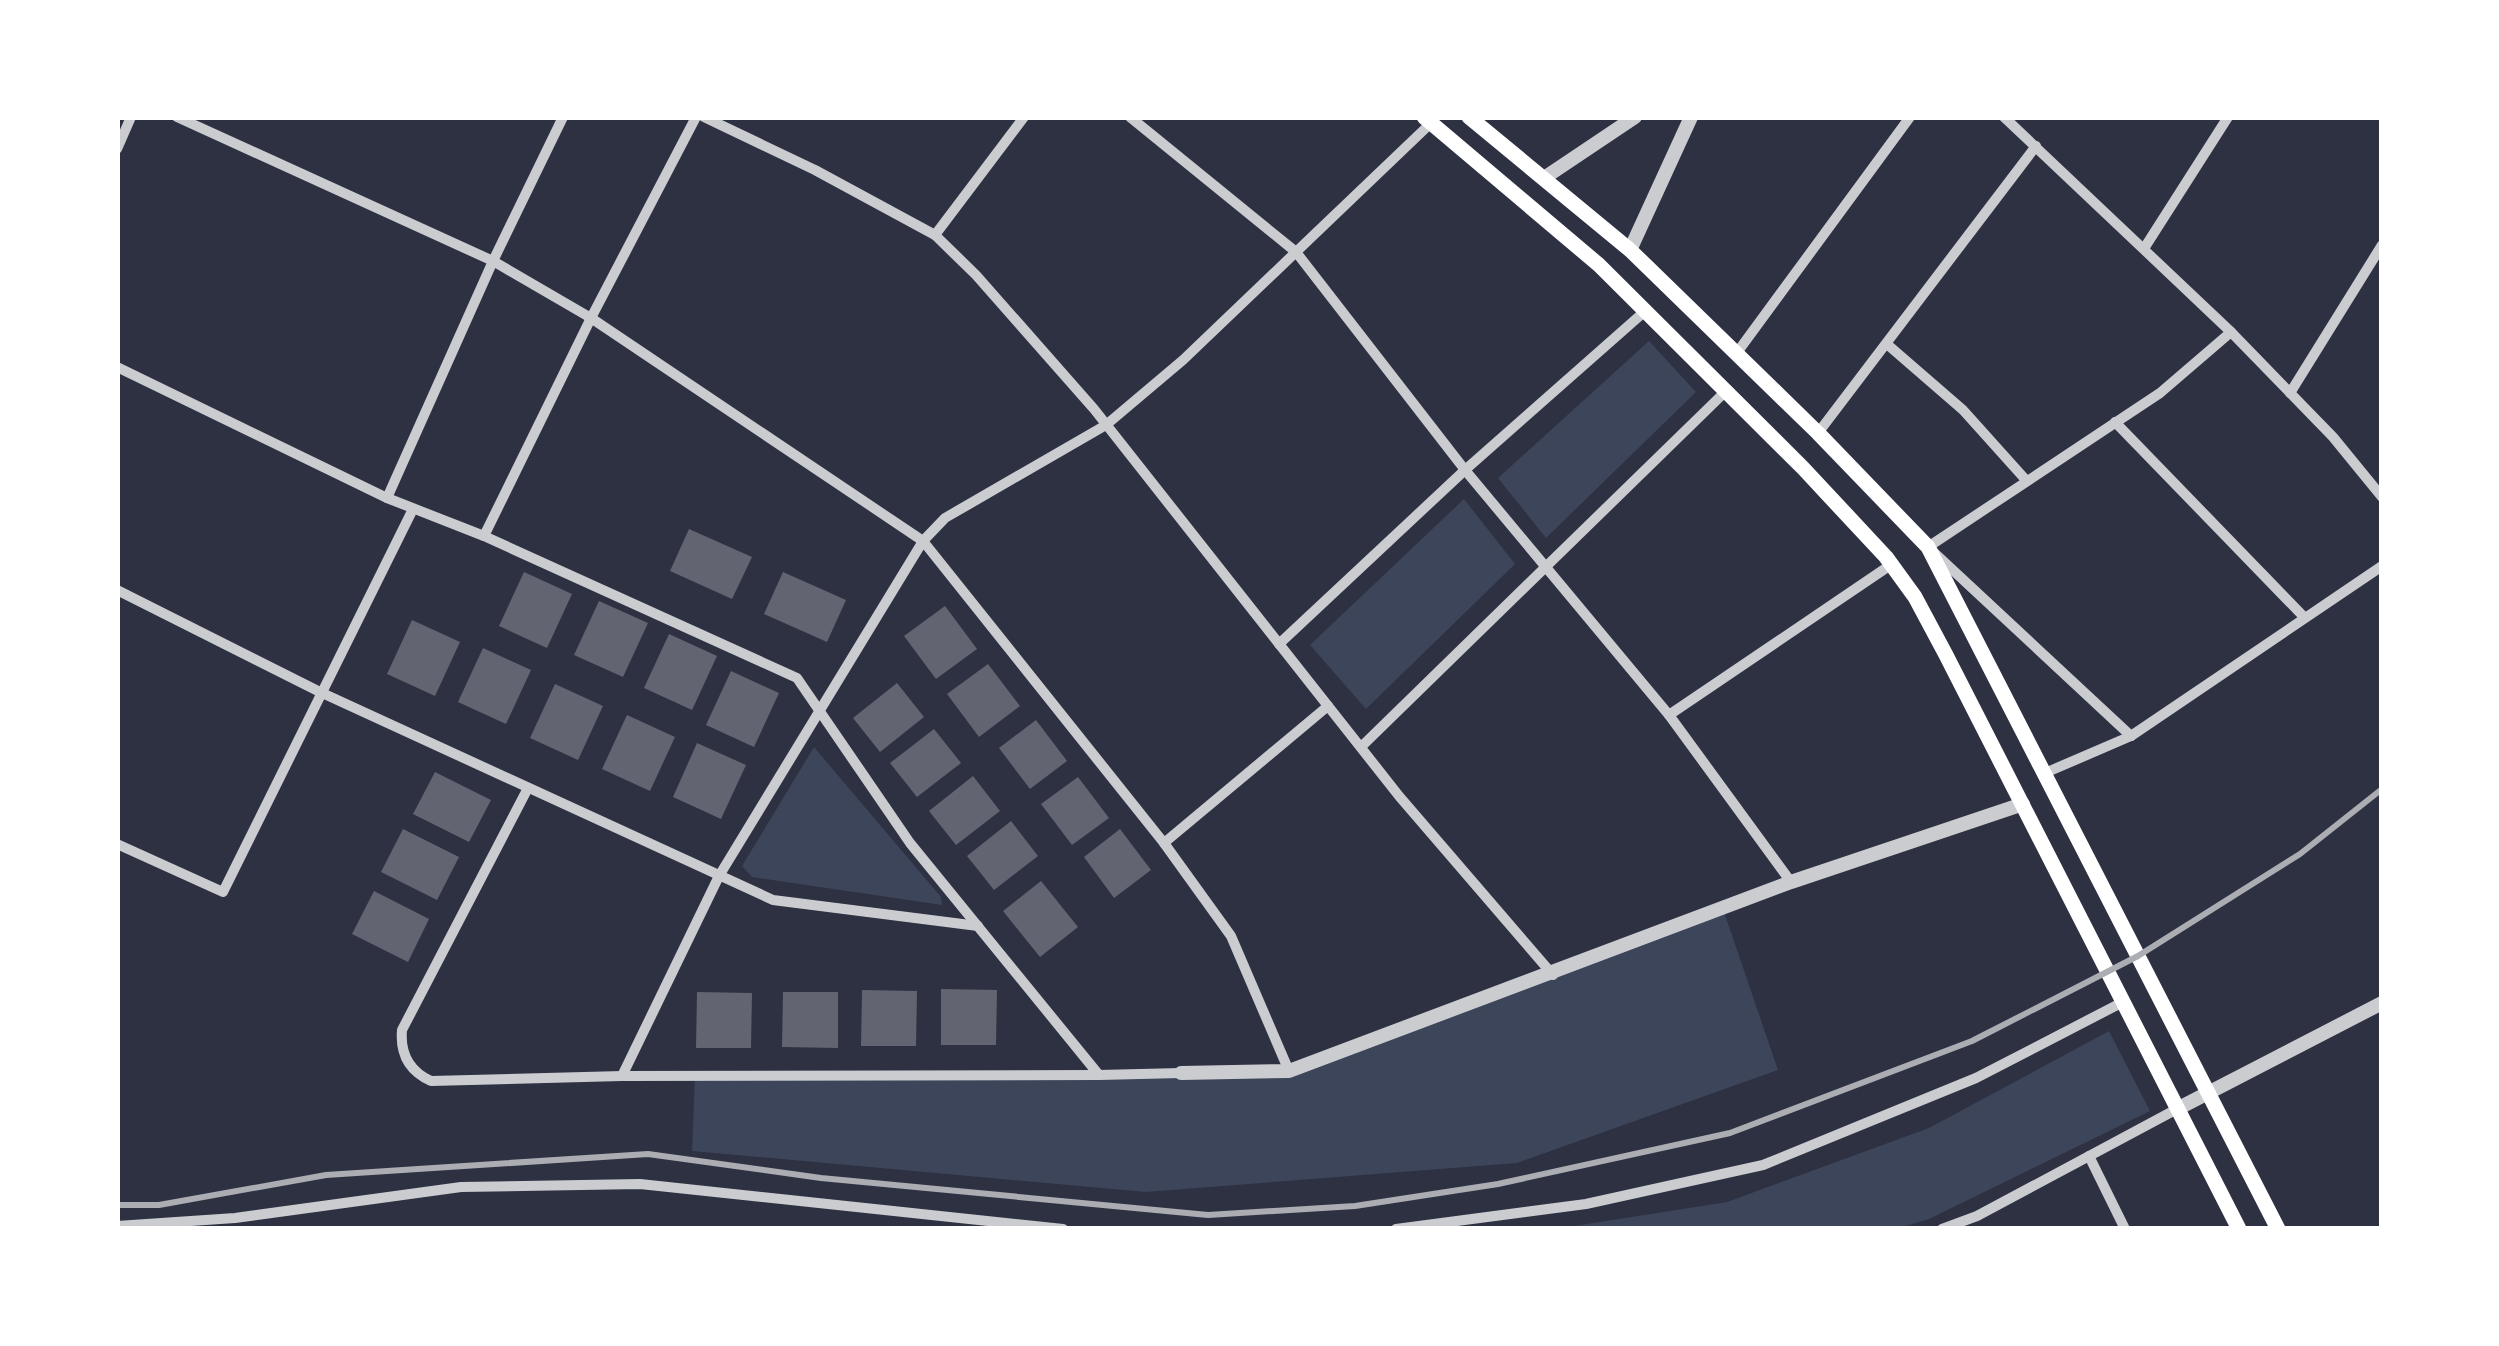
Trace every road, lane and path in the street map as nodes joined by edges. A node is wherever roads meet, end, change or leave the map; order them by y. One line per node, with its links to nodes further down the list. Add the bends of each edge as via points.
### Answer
1 (177, 117): 22 (street)
2 (563, 117): 22 (street)
3 (700, 117): 17 (street); 24 (street)
4 (1024, 117): 17 (street)
5 (1130, 117): 21 (street)
6 (1469, 117): 16 (main road)
7 (1635, 117): 16 (street)
8 (1691, 117): 20 (street)
9 (1910, 117): 27 (street)
10 (2004, 117): 14 (street)
11 (2228, 117): 19 (street)
12 (130, 118): 15 (street)
13 (1427, 120): 21 (street); 23 (main road)
14 (2036, 146): 19 (street); 26 (street)
15 (117, 149)
16 (1544, 178): 20 (main road)
17 (935, 235): 32 (street)
18 (2382, 245): 30 (street)
19 (2145, 247): 25 (street)
20 (1630, 250): 27 (main road)
21 (1297, 252): 32 (street); 34 (street)
22 (493, 261): 24 (street); 36 (street)
23 (1644, 312): 29 (main road); 34 (street)
24 (591, 318): 39 (street); 40 (street)
25 (2231, 332): 30 (street); 31 (street)
26 (1888, 345): 33 (street); 35 (street)
27 (1736, 354): 33 (main road)
28 (117, 367): 36 (street)
29 (1725, 392): 42 (main road); 44 (street)
30 (2290, 393): 37 (street)
31 (2114, 422): 35 (street); 46 (street)
32 (1106, 424): 40 (street, via 945,518); 47 (street)
33 (1819, 433): 41 (main road)
34 (1465, 470): 44 (street); 47 (street)
35 (2025, 479): 41 (street)
36 (387, 497): 38 (street)
37 (2382, 497)
38 (413, 508): 39 (street); 48 (street)
39 (484, 536): 50 (street, via 796,678)
40 (922, 541): 50 (street); 57 (street)
41 (1928, 547): 52 (street); 54 (main road)
42 (1892, 564): 51 (street); 56 (main road)
43 (2382, 566): 46 (street)
44 (1545, 570): 51 (street); 53 (street)
45 (117, 590): 48 (street)
46 (2303, 617): 52 (street)
47 (1280, 644): 49 (street)
48 (320, 692): 55 (street); 58 (street, via 223,892)
49 (1328, 706): 53 (street); 57 (street)
50 (819, 712): 59 (street); 61 (street)
51 (1669, 716): 60 (street)
52 (2131, 736): 54 (street)
53 (1360, 747): 62 (street)
54 (2045, 772): 69 (main road)
55 (528, 788): 59 (street); 68 (street, via 402,1030 402,1048 430,1081)
56 (2023, 804): 60 (street); 63 (main road)
57 (1163, 843): 65 (street, via 1231,937)
58 (117, 844)
59 (719, 875): 61 (street, via 772,901); 68 (street)
60 (1791, 882): 62 (street)
61 (980, 926): 67 (street)
62 (1553, 975): 65 (street)
63 (2123, 1002): 70 (main road); 75 (street, via 1976,1078 1763,1165 1586,1204)
64 (2382, 1003): 69 (street)
65 (1289, 1071): 66 (street)
66 (1181, 1073): 67 (street)
67 (1099, 1075): 68 (street)
68 (622, 1076)
69 (2207, 1094): 70 (street); 80 (main road)
70 (2177, 1109): 71 (street); 79 (main road)
71 (2089, 1156): 72 (street); 78 (street)
72 (1977, 1216): 76 (street); 77 (street)
73 (117, 1226): 74 (street, via 461,1186 640,1184)
74 (1063, 1229)
75 (1396, 1229)
76 (1942, 1229)
77 (1983, 1229)
78 (2125, 1229)
79 (2239, 1229)
80 (2278, 1229)

